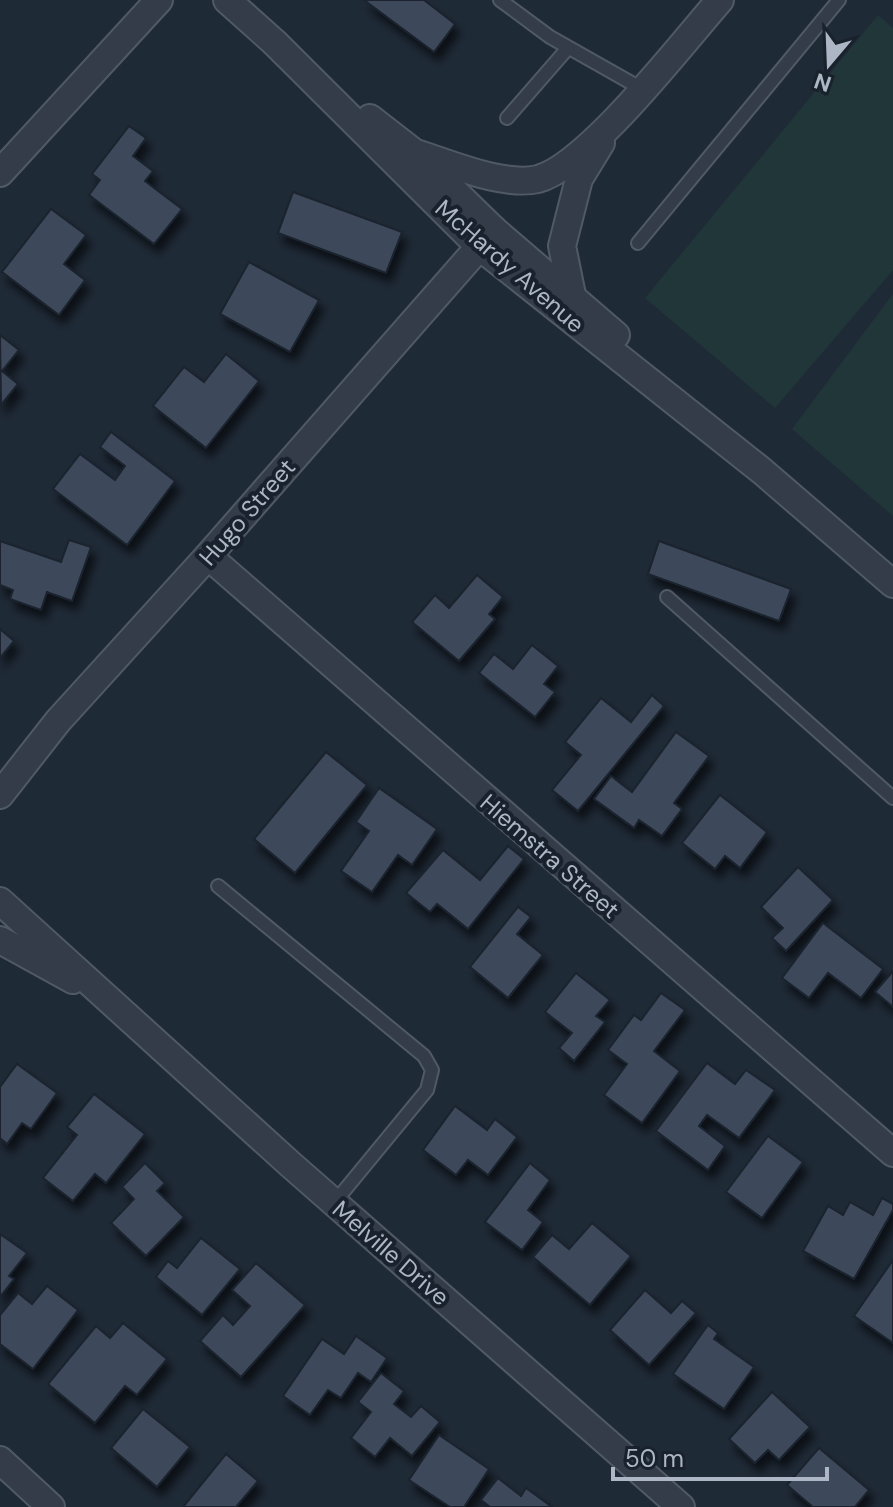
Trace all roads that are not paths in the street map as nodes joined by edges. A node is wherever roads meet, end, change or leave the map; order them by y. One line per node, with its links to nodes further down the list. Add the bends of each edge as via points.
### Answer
1 (159, 0): 12 (street)
2 (227, 0): 6 (street, McHardy Avenue)
3 (500, 0): 7 (lane)
4 (720, 0): 8 (street)
5 (839, 0): 14 (lane)
6 (275, 43): 11 (street, McHardy Avenue); 13 (street, McHardy Avenue)
7 (568, 48): 8 (lane); 9 (lane)
8 (642, 89): 10 (street)
9 (507, 118)
10 (616, 120): 11 (street, via 560,169 538,179 501,178); 15 (street, via 579,179 570,210 562,246)
11 (415, 153): 13 (street, McHardy Avenue)
12 (0, 173)
13 (487, 238): 15 (street, McHardy Avenue); 16 (street, McHardy Avenue); 17 (street, Hugo Street)
14 (638, 243)
15 (572, 295): 16 (street, McHardy Avenue)
16 (762, 471): 18 (street, McHardy Avenue)
17 (208, 556): 20 (street, Hugo Street, via 58,721); 26 (street, Hiemstra Street)
18 (893, 584)
19 (667, 597): 21 (lane)
20 (0, 795)
21 (893, 798)
22 (218, 886): 27 (lane, via 424,1056 432,1070 427,1090)
23 (0, 901): 25 (street, Melville Drive)
24 (0, 940): 25 (street, Melville Drive)
25 (105, 996): 27 (street, Melville Drive)
26 (893, 1153)
27 (334, 1203): 30 (street, Melville Drive)
28 (0, 1460): 29 (street)
29 (51, 1507)
30 (681, 1507)

